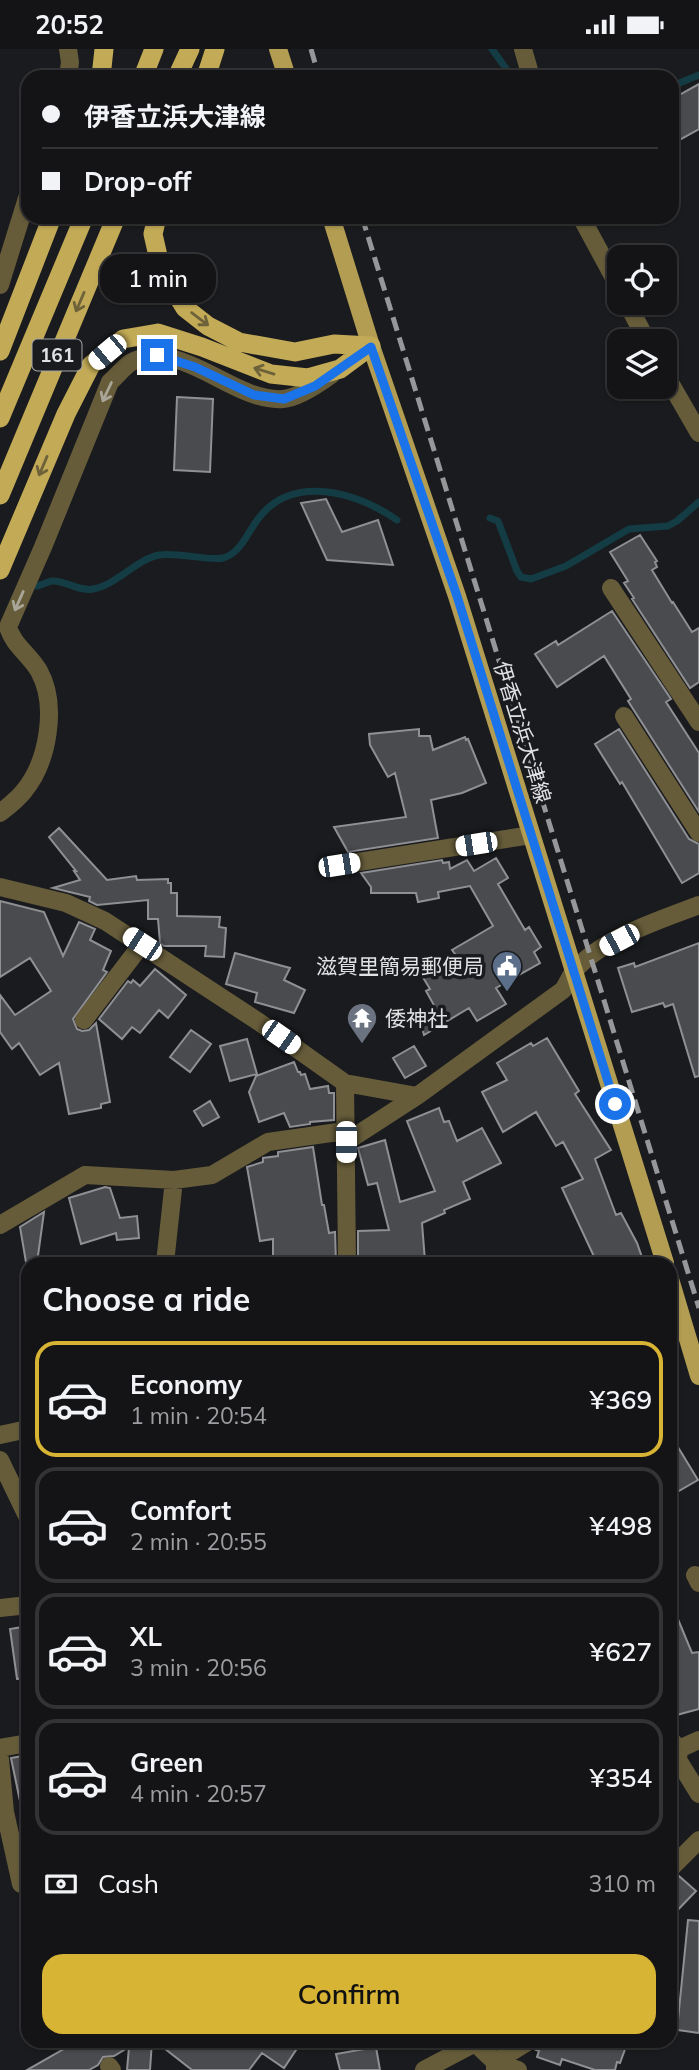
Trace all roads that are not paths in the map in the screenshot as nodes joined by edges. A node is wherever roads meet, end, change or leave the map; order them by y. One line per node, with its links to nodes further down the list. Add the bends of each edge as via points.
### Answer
1 (68, 49): 8 (street)
2 (104, 49): 9 (highway)
3 (154, 49): 10 (highway)
4 (190, 49): 11 (highway)
5 (215, 49): 12 (highway)
6 (278, 49): 13 (main road)
7 (523, 49): 14 (street)
8 (69, 70)
9 (102, 70)
10 (146, 70)
11 (180, 70)
12 (208, 70)
13 (285, 70)
14 (529, 70)
15 (21, 218): 23 (street)
16 (49, 224): 25 (highway)
17 (81, 224): 28 (highway, 161)
18 (113, 224): 30 (highway, 161, one-way to 30)
19 (155, 224): 24 (highway, one-way to 24, via 153,234 161,269 185,308 208,326 239,342 295,352 334,344)
20 (333, 224): 24 (main road, 伊香立浜大津線)
21 (584, 224): 22 (street)
22 (607, 266)
23 (0, 285)
24 (371, 347): 26 (highway); 37 (main road, 伊香立浜大津線, via 457,596)
25 (0, 351)
26 (340, 369): 31 (highway, one-way to 31, via 308,378 271,373 158,333 123,339 91,365 65,414); 35 (street, one-way to 35, via 284,399 254,395 157,355 130,363 110,382 8,627 11,638 39,672 48,720 36,771 26,790)
27 (677, 395): 29 (street)
28 (0, 418)
29 (699, 433)
30 (0, 495)
31 (0, 570)
32 (611, 588): 34 (street)
33 (624, 716): 36 (street)
34 (699, 722)
35 (0, 813)
36 (699, 833)
37 (531, 835): 38 (street); 42 (main road, 伊香立浜大津線)
38 (339, 865)
39 (0, 887): 41 (street, via 66,903)
40 (699, 905): 42 (street, via 639,929 590,956)
41 (142, 944): 43 (street); 44 (street)
42 (574, 972): 45 (street, via 563,990); 51 (main road, 伊香立浜大津線)
43 (84, 1020)
44 (345, 1083): 45 (street); 46 (street)
45 (417, 1096): 46 (street)
46 (346, 1136): 47 (street, via 268,1142 212,1175); 50 (street)
47 (174, 1180): 48 (street, via 85,1175); 49 (street)
48 (0, 1226)
49 (166, 1257)
50 (347, 1257)
51 (664, 1257)
52 (677, 1302): 53 (main road)
53 (699, 1376)
54 (21, 1430): 55 (street)
55 (0, 1435)
56 (0, 1458): 57 (street)
57 (21, 1503)
58 (21, 1606): 59 (street)
59 (0, 1608)
60 (699, 1740): 63 (street)
61 (21, 1744): 62 (street)
62 (0, 1748)
63 (677, 1748)
64 (677, 1758): 66 (street)
65 (0, 1759): 69 (street, via 5,1812)
66 (699, 1794)
67 (699, 1840): 68 (street)
68 (677, 1862)
69 (21, 1884)
70 (463, 2048): 74 (street)
71 (479, 2048): 73 (street)
72 (519, 2048): 73 (street)
73 (495, 2066): 75 (street)
74 (424, 2070)
75 (518, 2070)

